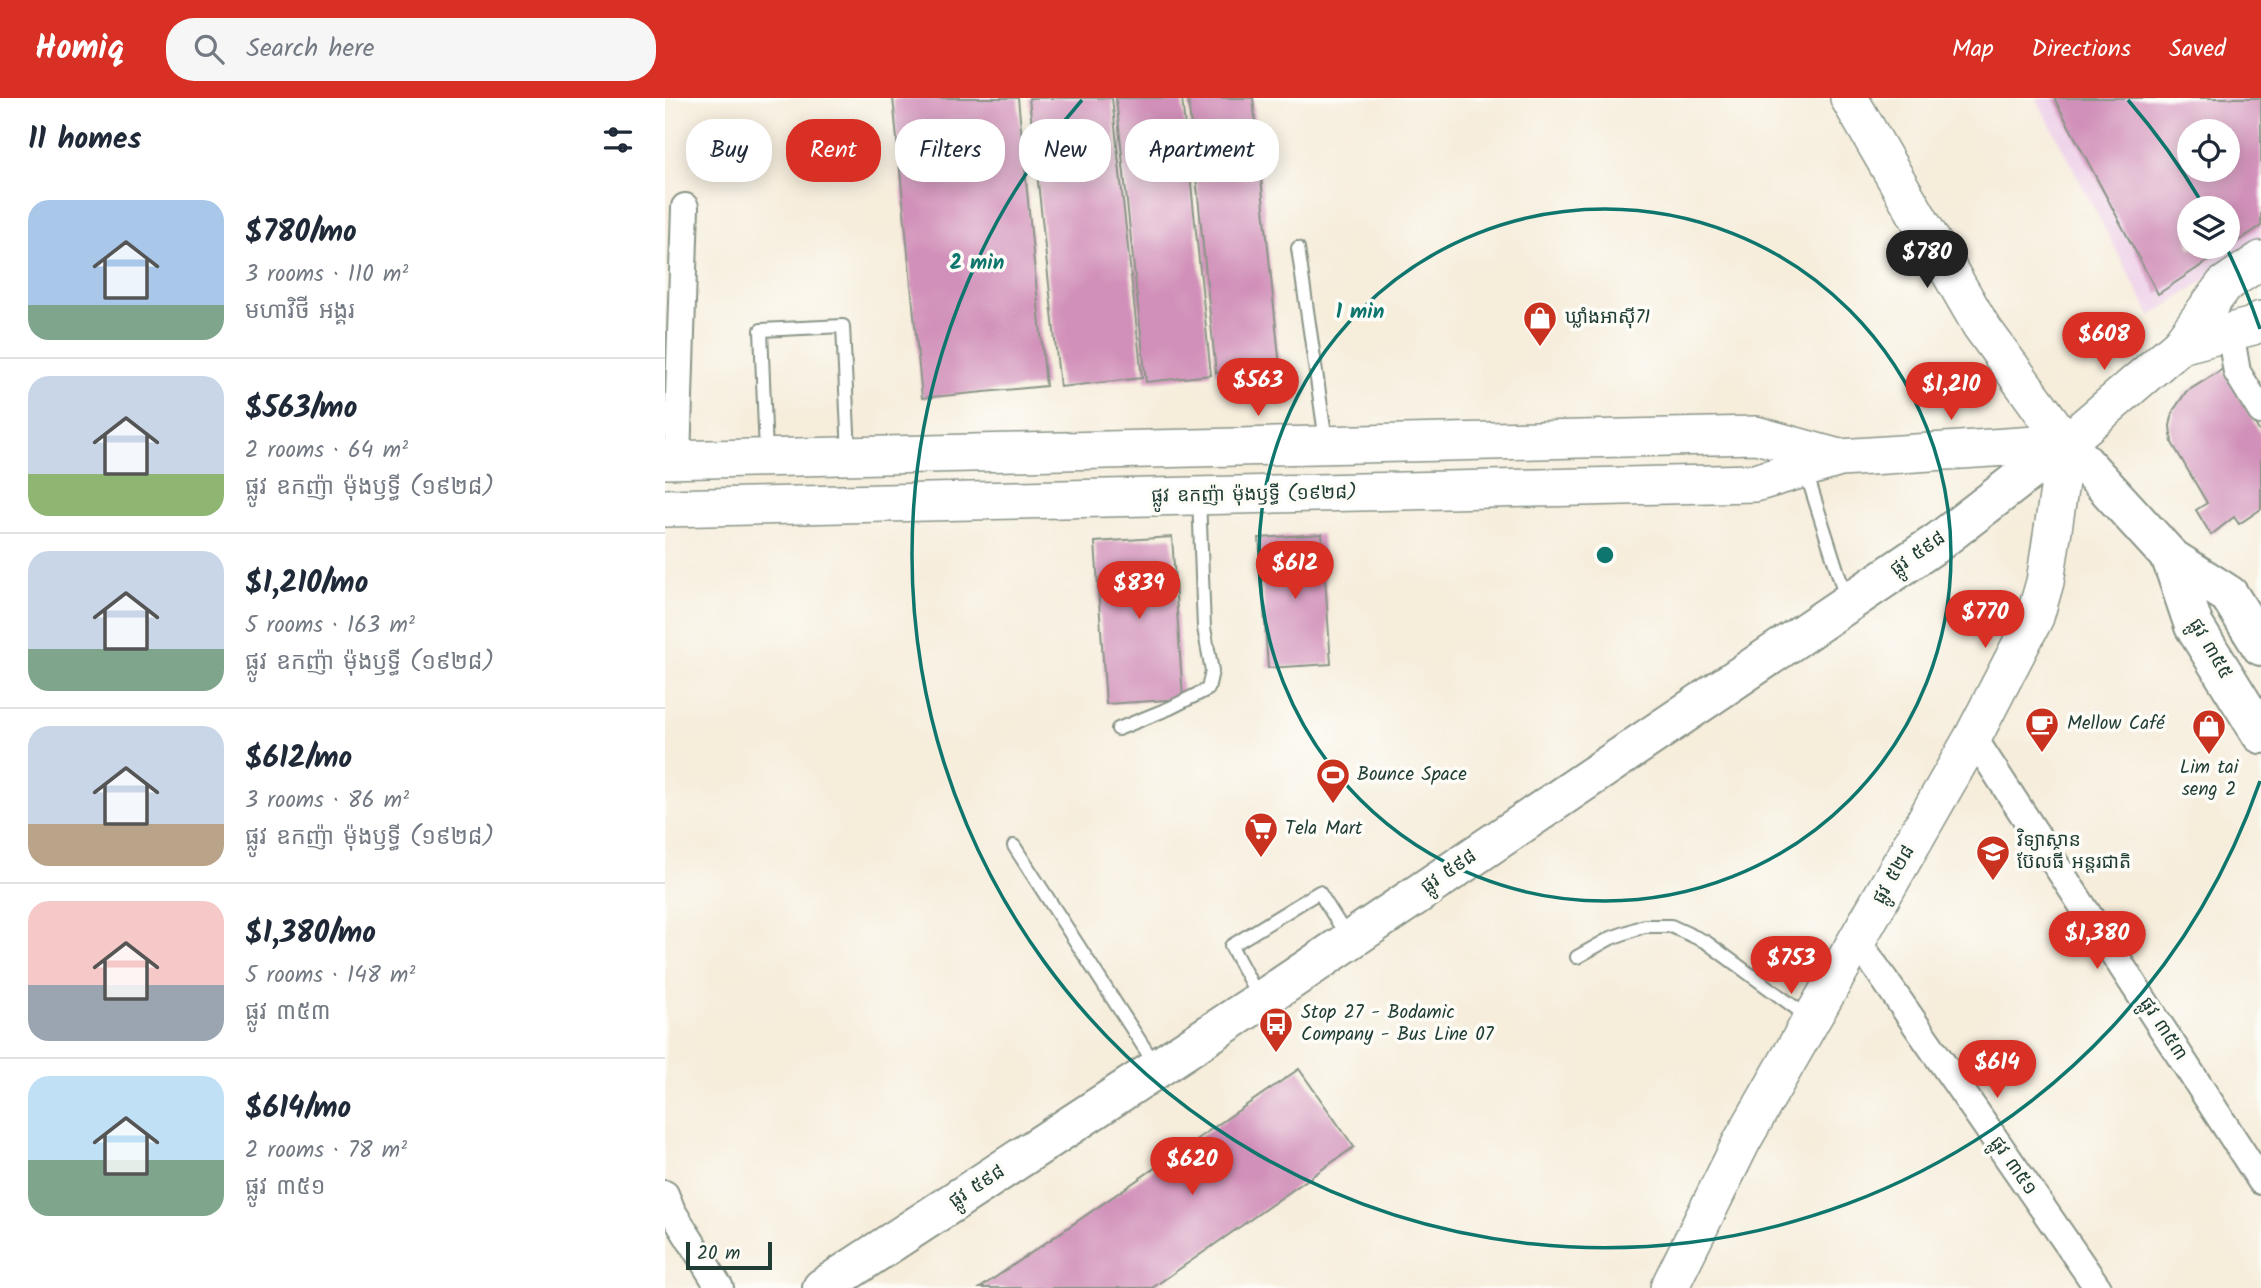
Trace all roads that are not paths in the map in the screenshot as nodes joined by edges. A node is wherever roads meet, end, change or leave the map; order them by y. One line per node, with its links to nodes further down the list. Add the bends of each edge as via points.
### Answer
1 (1849, 98): 8 (main road, via 1981,326)
2 (685, 207): 13 (street)
3 (1298, 247): 9 (lane)
4 (2261, 260): 6 (main road, via 2224,285)
5 (2245, 326): 6 (main road); 7 (street, via 2237,372)
6 (2180, 345): 8 (main road)
7 (2261, 411)
8 (2066, 443): 12 (main road, ផ្លូវ ឧកញ៉ា ម៉ុងឫទ្ធី (១៩២៨)); 17 (main road, ផ្លូវ ៣៥៥); 18 (main road, ផ្លូវ ៥៩៨, via 1938,542); 22 (main road, ផ្លូវ ៥២៨, via 2045,582 2035,617)
9 (1326, 445): 10 (main road, ផ្លូវ ឧកញ៉ា ម៉ុងឫទ្ធី (១៩២៨)); 12 (main road, ផ្លូវ ឧកញ៉ា ម៉ុងឫទ្ធី (១៩២៨), via 1756,435)
10 (849, 456): 11 (main road, ផ្លូវ ឧកញ៉ា ម៉ុងឫទ្ធី (១៩២៨)); 11 (lane, via 843,326 761,330)
11 (767, 458): 13 (main road, ផ្លូវ ឧកញ៉ា ម៉ុងឫទ្ធី (១៩២៨))
12 (1840, 458): 14 (main road, ផ្លូវ ឧកញ៉ា ម៉ុងឫទ្ធី (១៩២៨))
13 (671, 460)
14 (1804, 468): 15 (main road, ផ្លូវ ឧកញ៉ា ម៉ុងឫទ្ធី (១៩២៨), via 1755,483); 18 (lane)
15 (1199, 497): 16 (main road, ផ្លូវ ឧកញ៉ា ម៉ុងឫទ្ធី (១៩២៨)); 20 (lane, via 1204,628 1212,671 1208,689)
16 (665, 508)
17 (2171, 558): 19 (main road, ផ្លូវ ៣៥៥, via 2229,595); 21 (main road, ផ្លូវ ៣៥៥, via 2193,626)
18 (1847, 603): 24 (main road, ផ្លូវ ៥៩៨)
19 (2261, 646)
20 (1118, 729)
21 (2261, 734)
22 (1973, 737): 25 (main road, ផ្លូវ ៥២៨); 30 (street, ផ្លូវ ៣៥៣)
23 (1014, 846): 29 (lane)
24 (1349, 940): 27 (main road, ផ្លូវ ៥៩៨); 27 (lane, via 1319,892 1231,946)
25 (1857, 940): 28 (main road, ផ្លូវ ៥២៨); 35 (street, ផ្លូវ ៣៥១)
26 (1577, 957): 28 (lane, via 1644,926 1671,926 1706,942)
27 (1260, 1001): 29 (main road, ផ្លូវ ៥៩៨)
28 (1811, 1020): 34 (main road, ផ្លូវ ៥២៨, via 1742,1141)
29 (1157, 1068): 33 (main road, ផ្លូវ ៥៩៨)
30 (2261, 1181)
31 (665, 1194): 32 (street)
32 (720, 1288)
33 (822, 1288)
34 (1669, 1288)
35 (2098, 1288)

